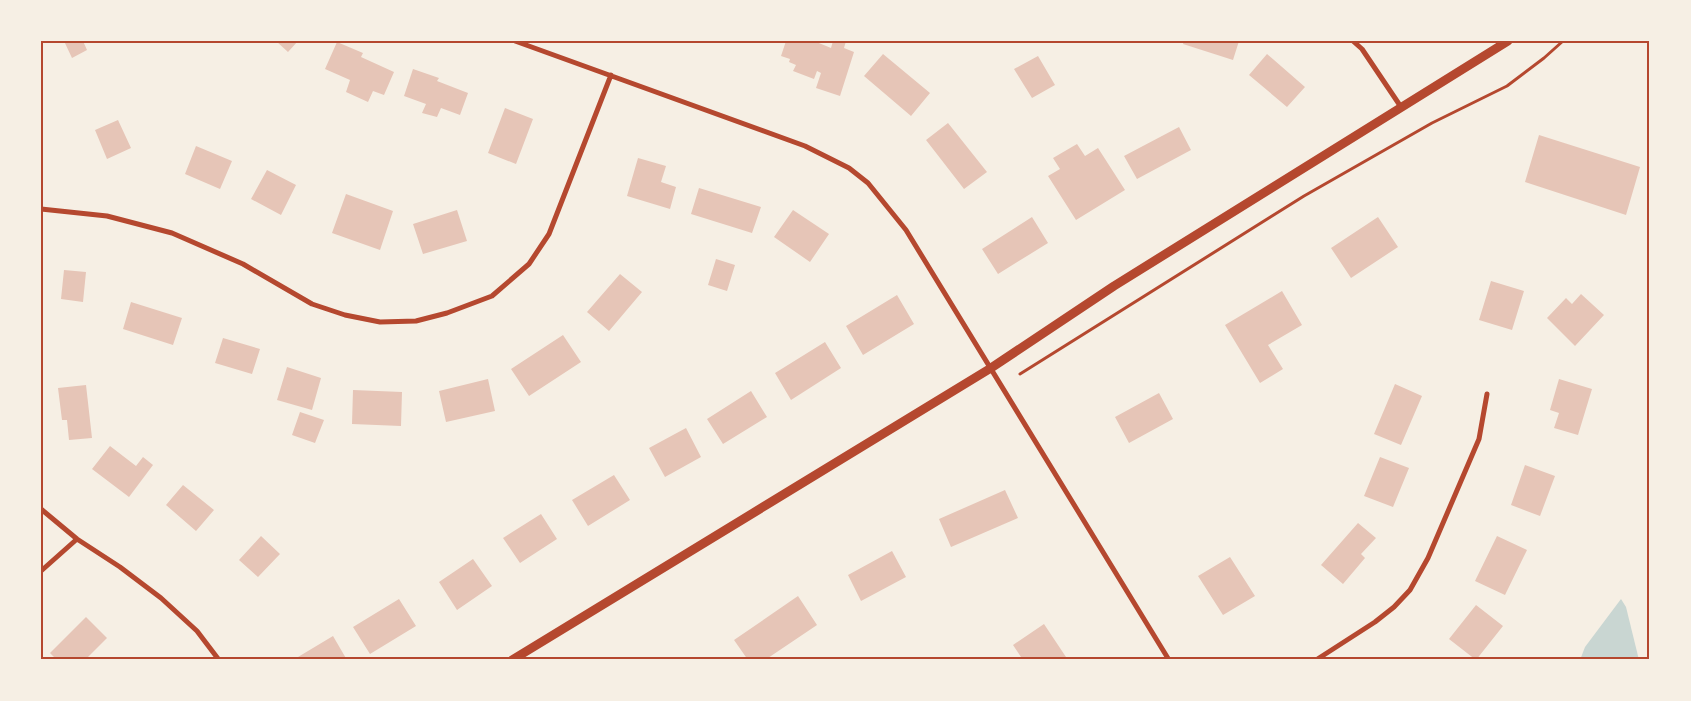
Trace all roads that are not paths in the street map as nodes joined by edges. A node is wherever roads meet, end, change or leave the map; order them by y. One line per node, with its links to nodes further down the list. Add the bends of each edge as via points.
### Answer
1 (515, 41): 4 (street)
2 (1354, 41): 5 (street)
3 (1508, 41): 5 (street)
4 (610, 75): 6 (street, via 549,234 529,264 492,296 440,315 380,322 344,315 312,304 243,264 172,233 107,216); 7 (street, via 805,146 849,168 872,188 906,230)
5 (1401, 107): 7 (street, via 1114,286)
6 (41, 208)
7 (991, 368): 13 (street); 14 (street)
8 (1487, 394): 15 (street, via 1478,439 1428,558 1410,590 1375,622)
9 (41, 509): 10 (street)
10 (76, 540): 11 (street); 12 (street, via 161,598 197,631)
11 (41, 571)
12 (218, 660)
13 (512, 660)
14 (1169, 660)
15 (1316, 660)

